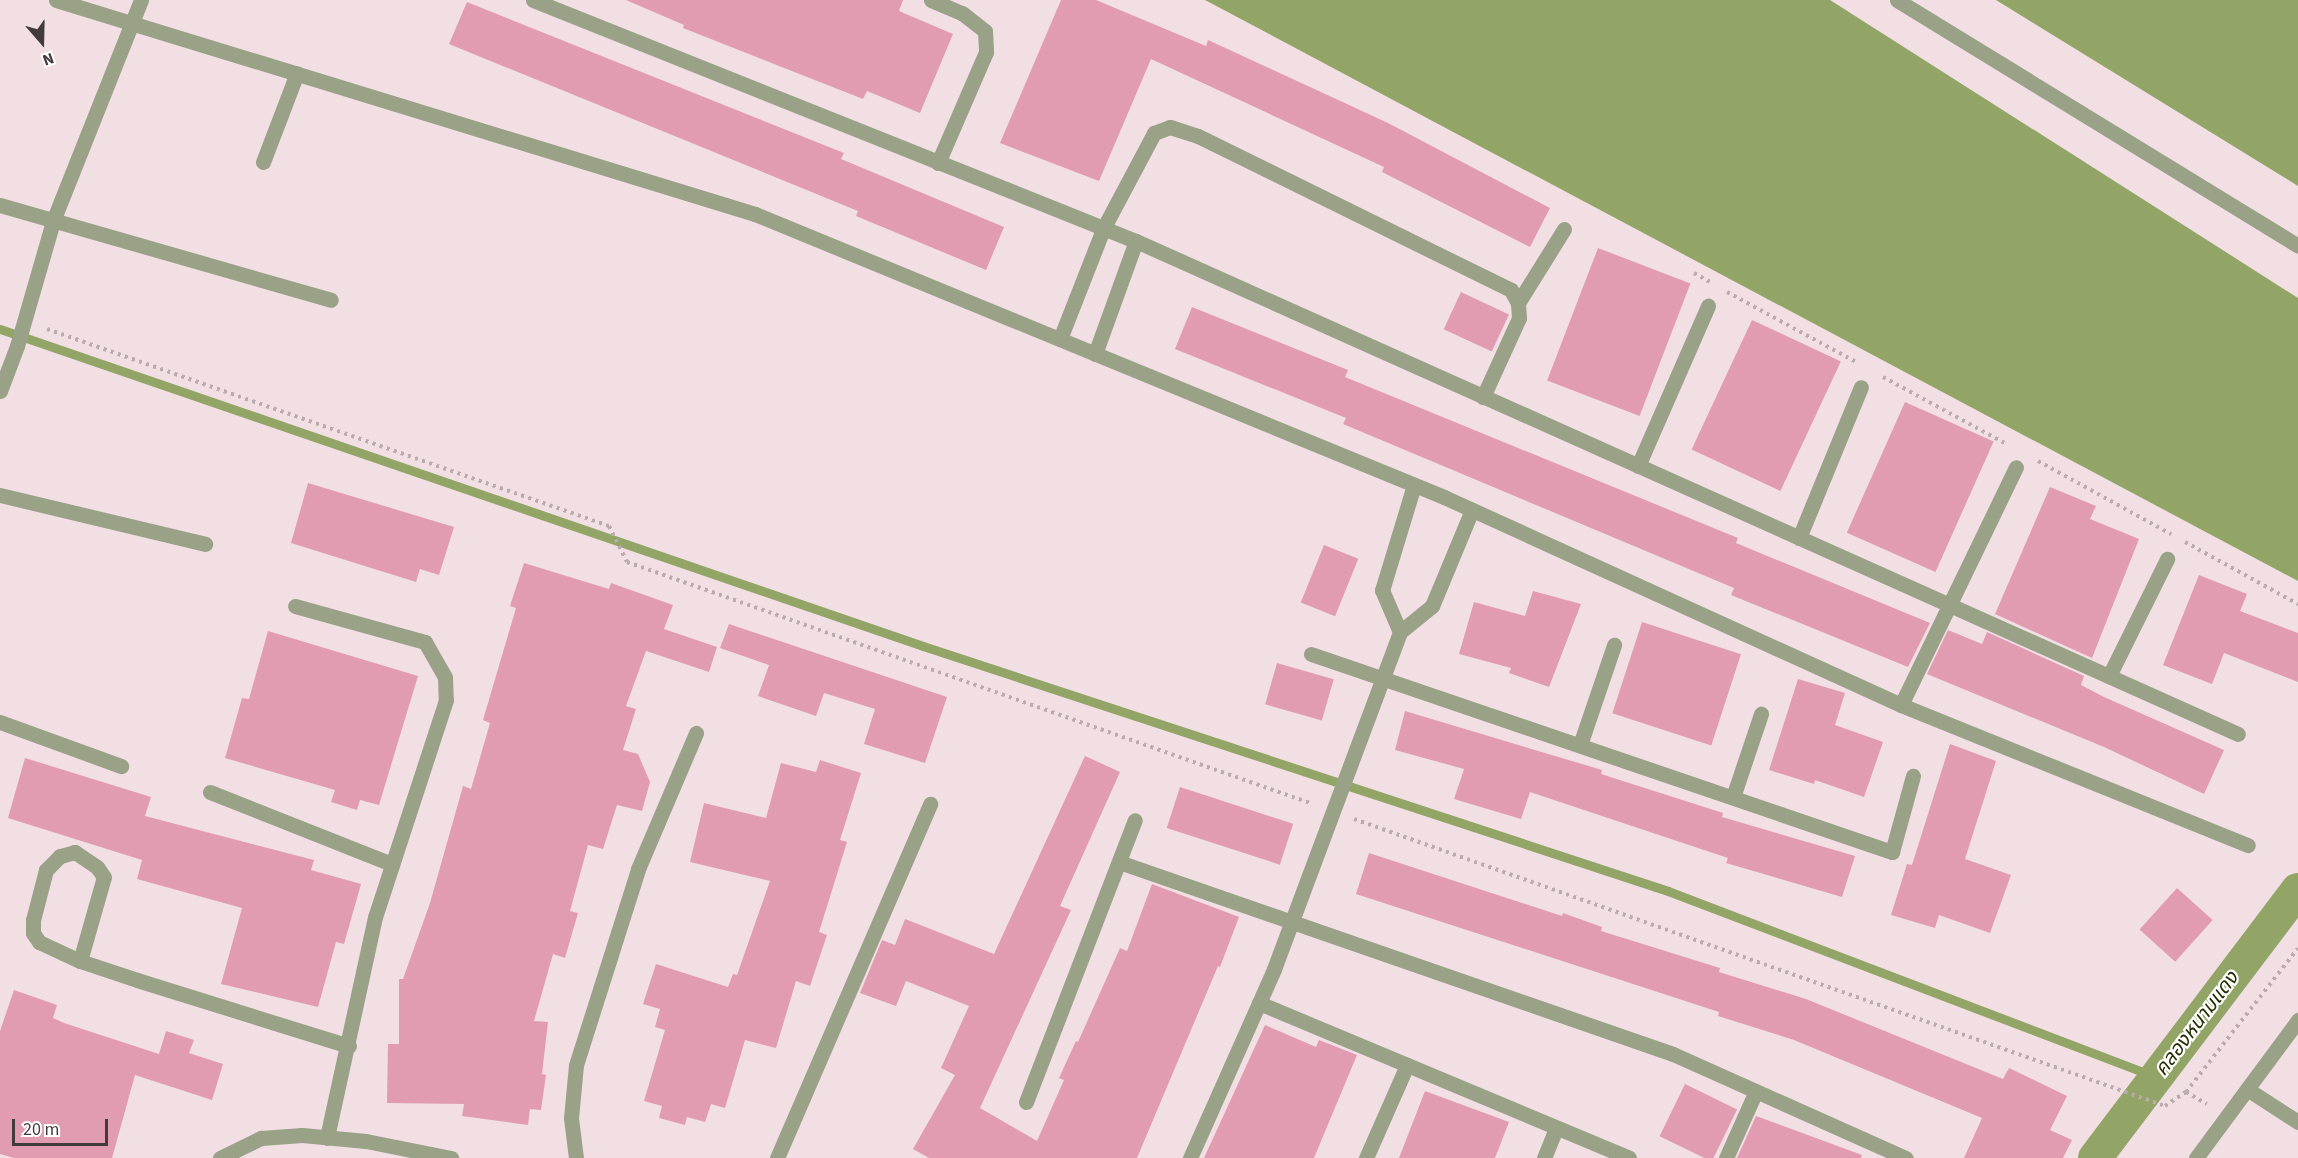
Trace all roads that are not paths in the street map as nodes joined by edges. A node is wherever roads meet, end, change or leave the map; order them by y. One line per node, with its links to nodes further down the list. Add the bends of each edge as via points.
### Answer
1 (56, 0): 6 (street)
2 (141, 0): 6 (street)
3 (533, 0): 9 (street)
4 (931, 0): 9 (street, via 962,13 985,31 986,52)
5 (1897, 0): 15 (street)
6 (132, 21): 7 (street); 11 (street)
7 (297, 73): 8 (street); 19 (street, via 755,214)
8 (264, 162)
9 (938, 163): 12 (street)
10 (0, 205): 11 (street)
11 (53, 221): 16 (street); 22 (street, via 18,346)
12 (1103, 229): 14 (street); 17 (street, via 1154,133 1170,127 1198,136 1501,285 1511,291); 19 (street)
13 (1564, 230): 17 (street)
14 (1136, 242): 20 (street); 23 (street)
15 (2298, 246)
16 (331, 300)
17 (1518, 303): 23 (street, via 1519,318 1512,341)
18 (1708, 306): 24 (street)
19 (1060, 339): 20 (street)
20 (1095, 354): 26 (street)
21 (1861, 387): 29 (street)
22 (0, 391)
23 (1483, 397): 24 (street)
24 (1638, 466): 29 (street)
25 (2016, 467): 32 (street)
26 (1414, 485): 28 (street); 34 (street, via 1382,590)
27 (0, 495): 30 (street)
28 (1472, 510): 34 (street, via 1432,606); 39 (street)
29 (1799, 538): 32 (street)
30 (205, 544)
31 (2167, 559): 37 (street)
32 (1949, 605): 37 (street); 39 (street)
33 (295, 606): 53 (street, via 425,642 445,677 446,700)
34 (1400, 632): 38 (street)
35 (1614, 645): 44 (street)
36 (1311, 654): 38 (street)
37 (2109, 676): 43 (street)
38 (1383, 677): 44 (street); 54 (street)
39 (1901, 705): 51 (street)
40 (1761, 714): 48 (street)
41 (0, 722): 45 (street)
42 (696, 734): 68 (street, via 638,869 576,1065 571,1118)
43 (2238, 734)
44 (1580, 745): 48 (street)
45 (121, 766)
46 (1913, 776): 48 (street, via 1892,852)
47 (210, 792): 53 (street)
48 (1733, 797)
49 (930, 804): 69 (street)
50 (1135, 820): 52 (street)
51 (2248, 846)
52 (1119, 862): 54 (street); 62 (street)
53 (392, 864): 58 (street, via 375,917)
54 (1293, 921): 56 (street); 61 (street, via 1673,1054)
55 (80, 961): 55 (street, via 39,942 33,933 46,870 60,856 75,852 97,867 104,877); 58 (street)
56 (1259, 1003): 59 (street); 70 (street)
57 (2298, 1020): 60 (street)
58 (349, 1046): 65 (street)
59 (1407, 1065): 64 (street); 71 (street)
60 (2247, 1089): 63 (street); 76 (street)
61 (1756, 1091): 74 (street); 75 (street)
62 (1026, 1102)
63 (2298, 1122)
64 (1556, 1128): 72 (street); 73 (street)
65 (327, 1138): 66 (street, via 261,1138); 67 (street, via 366,1141)
66 (220, 1158)
67 (451, 1158)
68 (576, 1158)
69 (777, 1158)
70 (1190, 1158)
71 (1366, 1158)
72 (1544, 1158)
73 (1629, 1158)
74 (1726, 1158)
75 (1906, 1158)
76 (2196, 1158)

